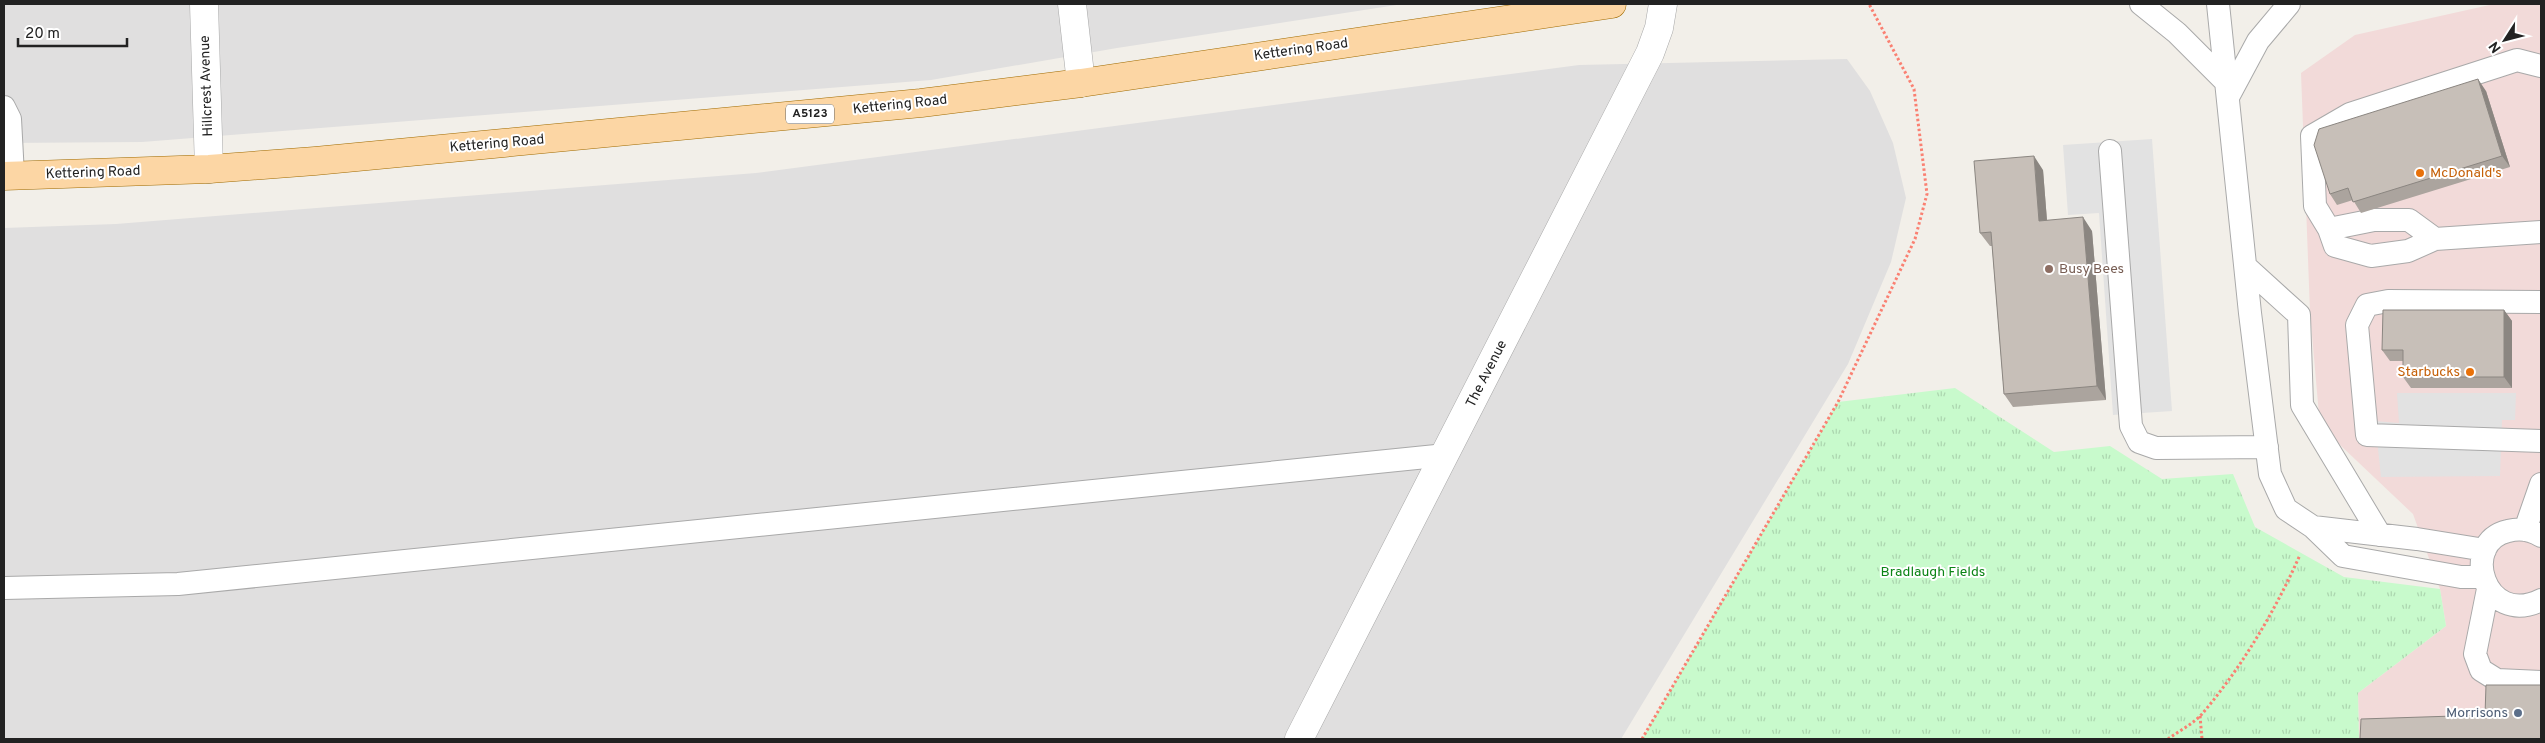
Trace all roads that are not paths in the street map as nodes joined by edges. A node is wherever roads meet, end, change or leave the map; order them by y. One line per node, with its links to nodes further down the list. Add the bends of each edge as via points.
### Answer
1 (204, 4): 13 (street, Hillcrest Avenue)
2 (1072, 4): 9 (street)
3 (1612, 4): 9 (main road, Kettering Road / A5123)
4 (1662, 4): 22 (street, The Avenue, via 1659,28 1650,53)
5 (2141, 4): 10 (lane, via 2177,33)
6 (2218, 4): 10 (lane)
7 (2289, 4): 10 (lane, via 2258,41)
8 (2541, 66): 15 (lane, via 2517,60 2350,114 2312,136 2315,206)
9 (1081, 83): 13 (main road, Kettering Road / A5123, via 921,103 639,131)
10 (2227, 90): 18 (lane)
11 (4, 107): 14 (lane, via 10,118)
12 (2110, 151): 21 (lane, via 2132,426 2139,442 2156,448)
13 (209, 169): 14 (main road, Kettering Road / A5123)
14 (8, 176)
15 (2329, 229): 17 (lane, via 2374,220 2409,220); 17 (lane, via 2335,246 2371,256 2408,252)
16 (2541, 232): 17 (lane)
17 (2435, 239)
18 (2246, 267): 21 (lane); 26 (lane, via 2299,315 2302,405)
19 (2541, 302): 20 (lane, via 2388,301 2367,306 2357,325 2367,435)
20 (2541, 441)
21 (2267, 447): 24 (lane, via 2270,474 2286,509)
22 (1446, 455): 29 (lane, via 178,584); 32 (street, The Avenue)
23 (2541, 484): 25 (lane)
24 (2313, 527): 26 (lane); 28 (lane, via 2343,556)
25 (2533, 533): 27 (lane, via 2504,532)
26 (2380, 535): 27 (lane)
27 (2485, 550): 28 (lane, via 2481,564)
28 (2485, 583): 30 (lane, via 2501,602 2514,606); 31 (lane, via 2474,654 2481,670 2497,680)
29 (4, 588)
30 (2541, 600)
31 (2541, 682)
32 (1299, 739)

